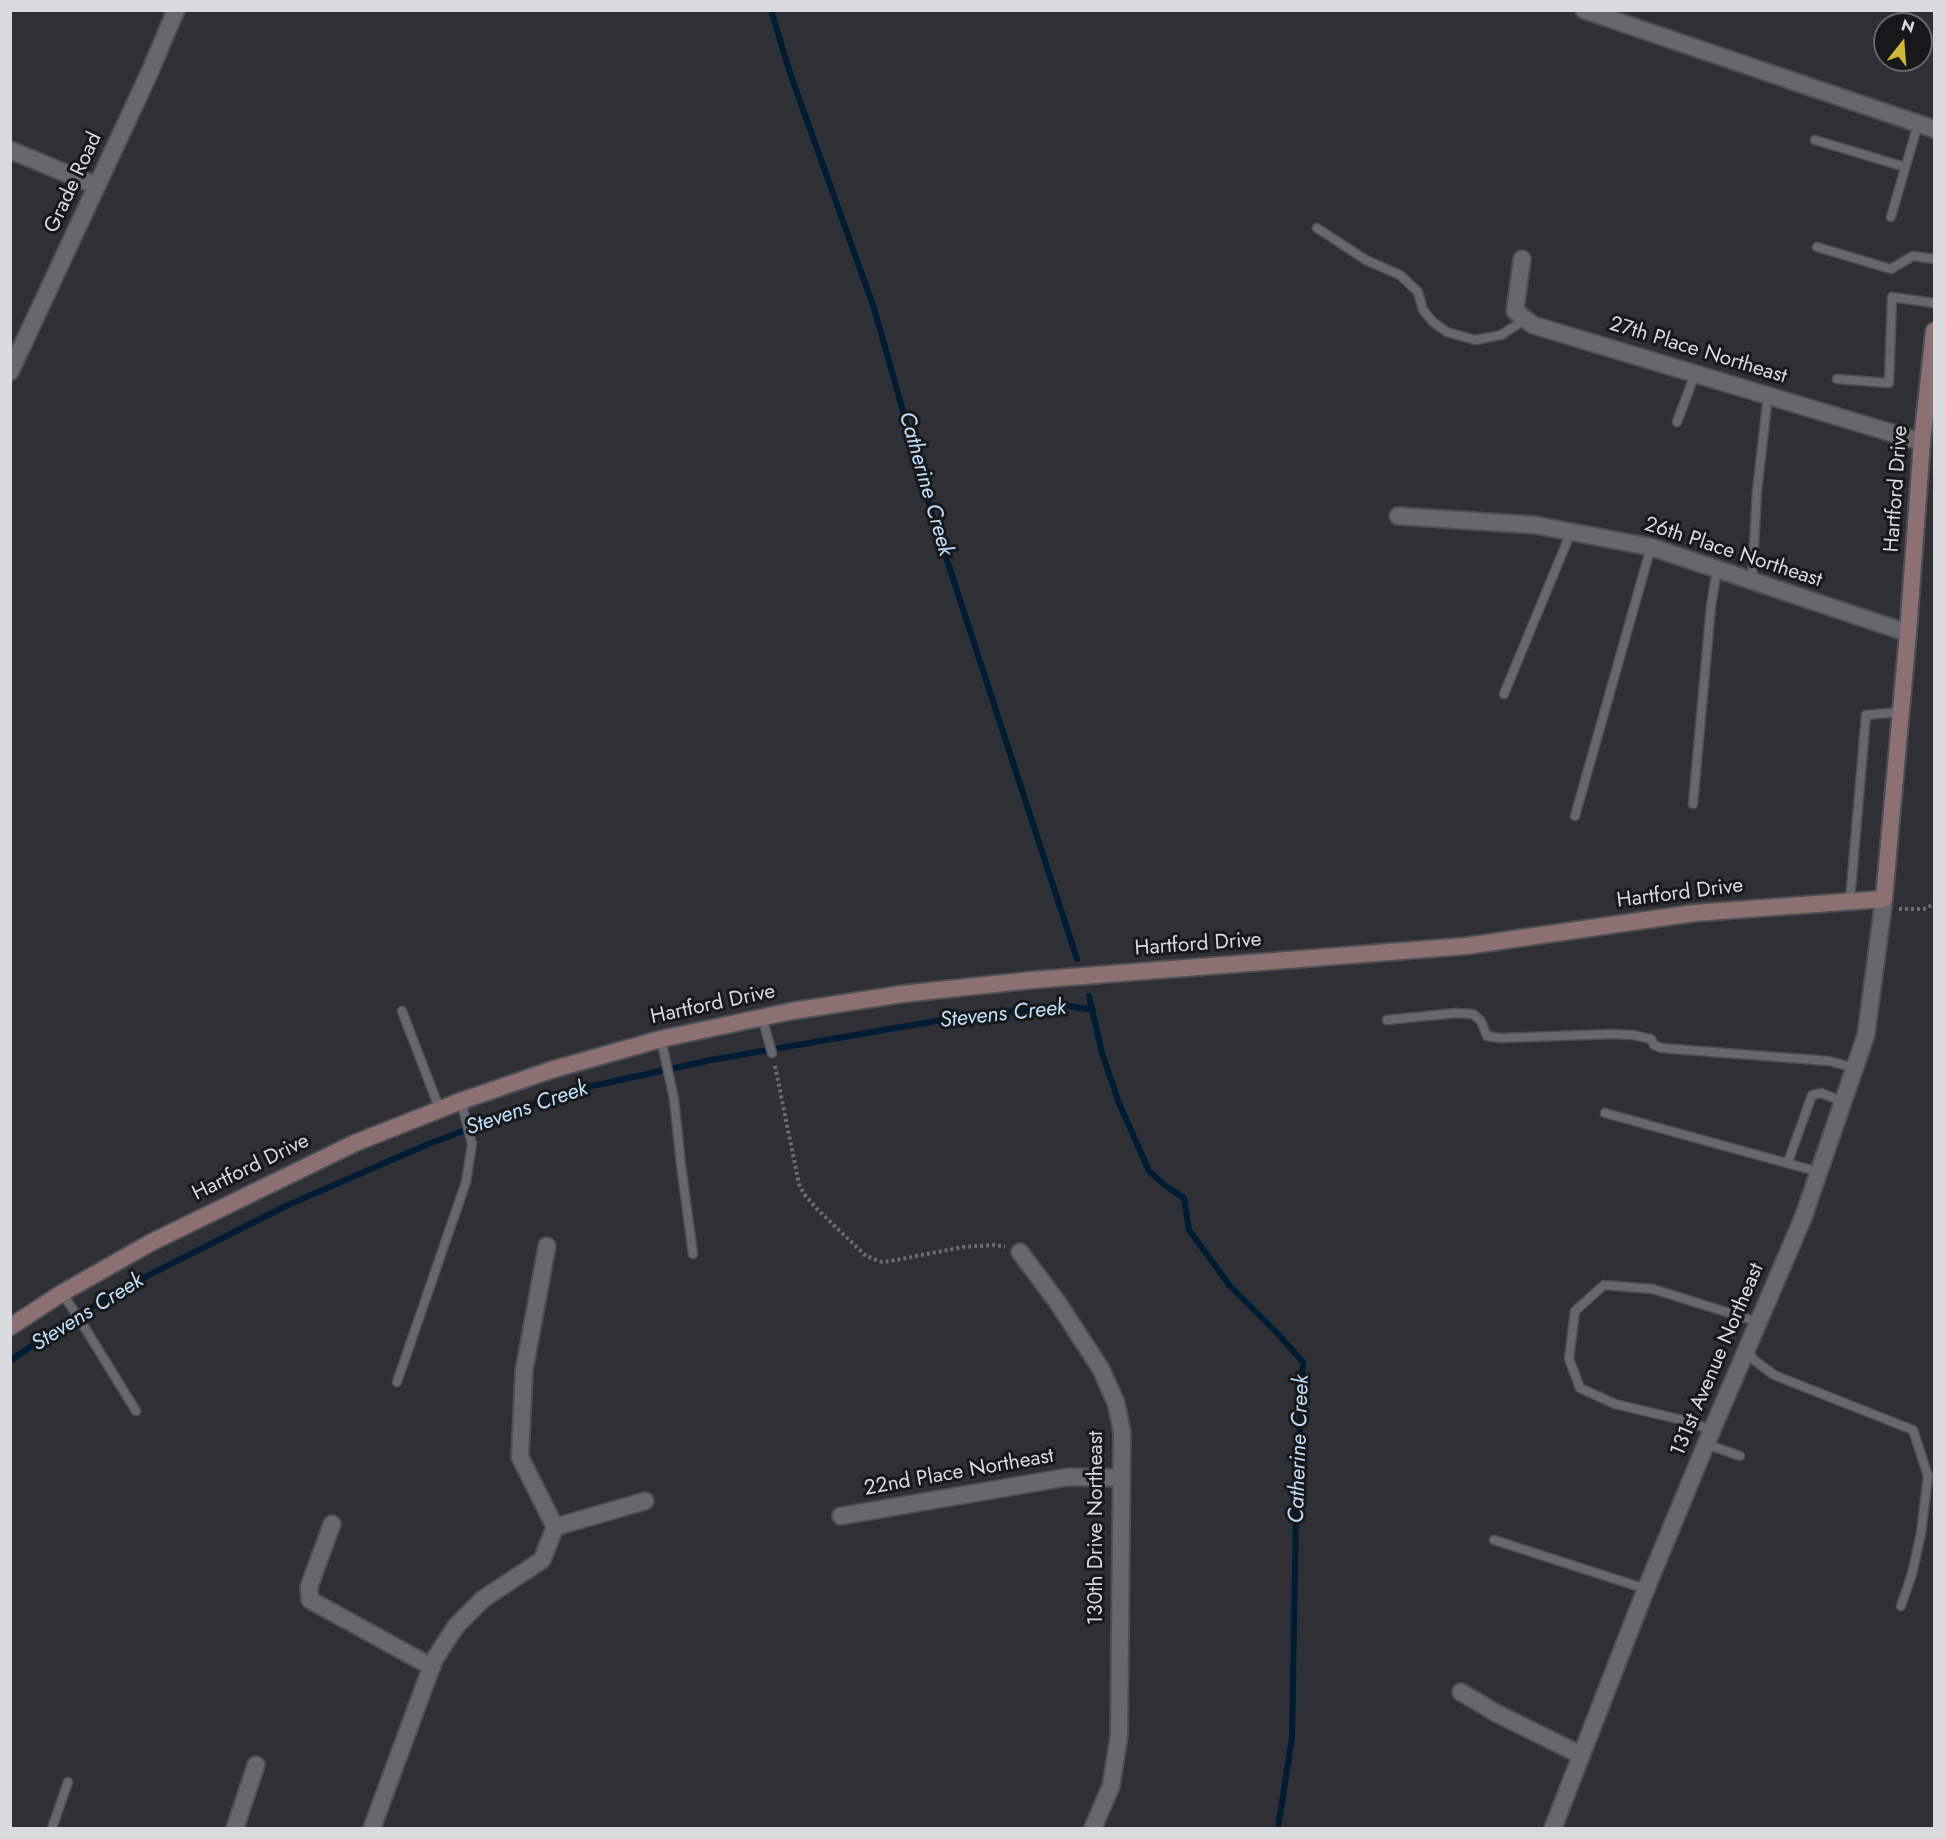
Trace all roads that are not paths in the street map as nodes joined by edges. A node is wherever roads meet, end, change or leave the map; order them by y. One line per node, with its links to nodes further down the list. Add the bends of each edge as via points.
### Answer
1 (176, 10): 8 (street, Grade Road)
2 (1584, 10): 3 (street)
3 (1918, 124): 4 (street); 7 (lane)
4 (1935, 129)
5 (1815, 140): 7 (lane)
6 (10, 150): 8 (street)
7 (1905, 167): 9 (lane)
8 (97, 186): 17 (street, Grade Road)
9 (1891, 217)
10 (1317, 228): 15 (lane, via 1366,260 1400,275 1418,292 1423,310 1447,332 1475,340 1501,335)
11 (1817, 247): 13 (lane, via 1891,269 1913,256)
12 (1521, 258): 15 (street, via 1515,310)
13 (1935, 259)
14 (1935, 303): 19 (lane, via 1892,297 1889,383)
15 (1526, 319): 18 (street, 27th Place Northeast, via 1533,325)
16 (1935, 331): 22 (main road, Hartford Drive)
17 (10, 372)
18 (1695, 374): 20 (street, 27th Place Northeast); 21 (lane)
19 (1837, 378)
20 (1768, 395): 22 (street, 27th Place Northeast); 27 (lane)
21 (1677, 422)
22 (1922, 442): 28 (main road, Hartford Drive)
23 (1398, 516): 24 (street, 26th Place Northeast, via 1535,525)
24 (1571, 532): 25 (street, 26th Place Northeast); 29 (lane)
25 (1651, 547): 26 (street, 26th Place Northeast); 32 (lane)
26 (1717, 570): 27 (street, 26th Place Northeast); 31 (lane)
27 (1752, 582): 28 (street, 26th Place Northeast)
28 (1908, 633): 30 (main road, Hartford Drive)
29 (1504, 694)
30 (1901, 712): 33 (lane, via 1866,715); 34 (main road, Hartford Drive)
31 (1693, 804)
32 (1575, 816)
33 (1850, 900): 34 (main road, Hartford Drive); 36 (main road, Hartford Drive, via 1694,913 1466,946 1032,980 902,994)
34 (1883, 905): 40 (street, 131st Avenue Northeast, via 1866,1035)
35 (402, 1011): 43 (lane)
36 (762, 1017): 38 (main road, Hartford Drive); 39 (lane)
37 (1387, 1020): 40 (lane, via 1473,1014 1487,1036 1500,1038 1633,1035 1651,1039 1660,1048 1828,1061)
38 (661, 1039): 42 (main road, Hartford Drive, via 551,1070); 49 (lane)
39 (772, 1053)
40 (1855, 1068): 41 (street, 131st Avenue Northeast)
41 (1844, 1102): 45 (lane, via 1821,1093 1812,1095); 46 (street, 131st Avenue Northeast)
42 (463, 1107): 43 (main road, Hartford Drive); 54 (lane, via 472,1144 466,1182)
43 (440, 1110): 50 (main road, Hartford Drive, via 334,1153 152,1242)
44 (1605, 1113): 45 (lane)
45 (1788, 1162): 46 (lane)
46 (1819, 1172): 51 (street, 131st Avenue Northeast)
47 (547, 1245): 62 (street, via 524,1371 520,1457)
48 (1020, 1252): 58 (street, 130th Drive Northeast, via 1101,1370 1116,1403 1122,1432)
49 (693, 1254)
50 (62, 1293): 52 (main road, Hartford Drive); 55 (lane)
51 (1758, 1322): 53 (street, 131st Avenue Northeast); 56 (lane, via 1653,1289 1604,1285 1575,1311 1569,1359 1580,1389 1615,1404 1695,1423)
52 (10, 1327)
53 (1746, 1350): 56 (street, 131st Avenue Northeast); 65 (lane, via 1774,1375 1912,1430 1928,1476 1919,1543)
54 (397, 1382)
55 (136, 1411)
56 (1709, 1438): 57 (lane); 64 (street, 131st Avenue Northeast)
57 (1740, 1456)
58 (1121, 1478): 60 (street, 22nd Place Northeast, via 1068,1477); 74 (street, 130th Drive Northeast, via 1119,1737 1111,1786)
59 (645, 1501): 62 (street)
60 (841, 1516)
61 (332, 1524): 66 (street, via 309,1587 310,1600)
62 (555, 1527): 66 (street, via 542,1560 483,1599 456,1626)
63 (1494, 1540): 64 (lane)
64 (1646, 1589): 68 (street, 131st Avenue Northeast)
65 (1901, 1606)
66 (432, 1667): 73 (street)
67 (1461, 1692): 68 (street)
68 (1581, 1755): 75 (street, 131st Avenue Northeast)
69 (256, 1765): 72 (street)
70 (68, 1782): 71 (lane)
71 (52, 1828)
72 (235, 1828)
73 (372, 1828)
74 (1093, 1828)
75 (1553, 1828)

